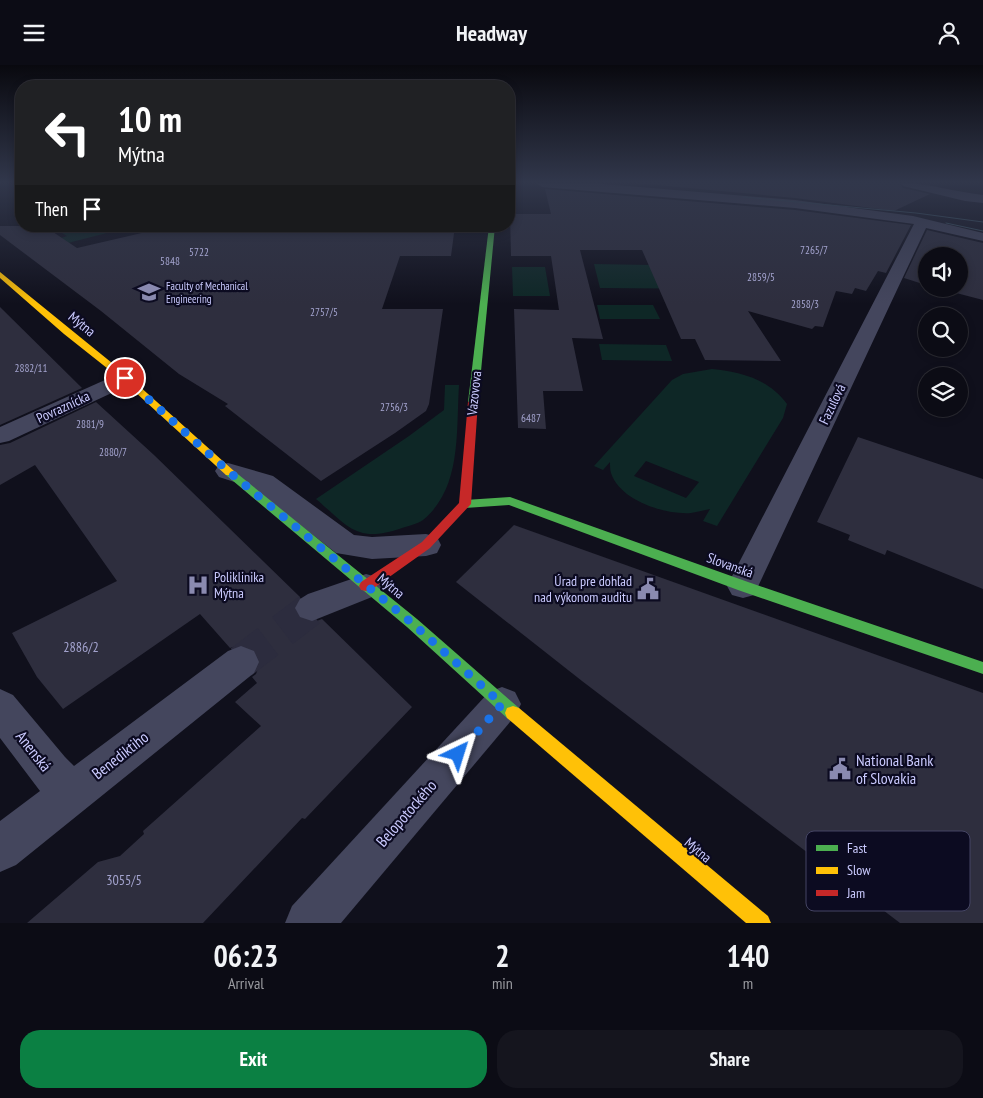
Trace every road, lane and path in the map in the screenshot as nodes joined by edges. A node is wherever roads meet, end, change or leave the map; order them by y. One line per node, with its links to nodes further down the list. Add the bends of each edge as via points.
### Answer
1 (921, 223): 12 (street, Fazuľová)
2 (926, 223): 4 (street)
3 (491, 232): 9 (main road, Vazovova)
4 (983, 237)
5 (0, 274): 6 (main road, Mýtna)
6 (125, 378): 7 (street, Povraznícka); 8 (main road, Mýtna)
7 (0, 436)
8 (228, 471): 10 (street, via 263,482 347,545 372,548); 11 (main road, Mýtna)
9 (465, 504): 10 (main road); 12 (main road, Slovanská, via 510,501)
10 (426, 545): 11 (main road)
11 (366, 585): 13 (street); 16 (main road, Mýtna)
12 (743, 586): 15 (main road, Slovanská)
13 (312, 608)
14 (241, 662): 18 (street, Benediktiho)
15 (983, 668)
16 (502, 704): 20 (street, Belopotockého); 21 (main road, Mýtna)
17 (0, 707): 18 (street, Anenská, via 50,772)
18 (71, 792): 19 (street, Benediktiho)
19 (0, 849)
20 (311, 921)
21 (761, 923)

